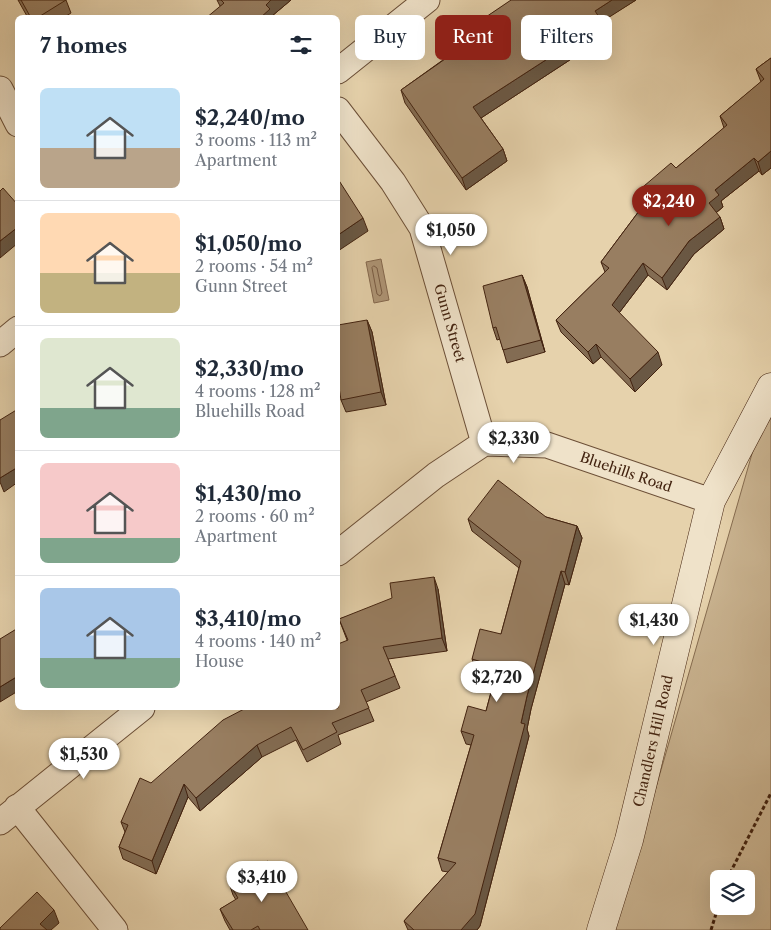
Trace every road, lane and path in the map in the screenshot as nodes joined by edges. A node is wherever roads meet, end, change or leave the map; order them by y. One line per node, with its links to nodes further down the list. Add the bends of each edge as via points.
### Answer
1 (427, 0): 2 (street)
2 (340, 69)
3 (0, 88): 5 (street)
4 (340, 113): 9 (street, Gunn Street, via 393,182 422,228)
5 (15, 118)
6 (15, 332): 7 (street)
7 (0, 344)
8 (771, 388): 10 (main road, Chandlers Hill Road)
9 (484, 443): 10 (street, Bluehills Road, via 547,445); 11 (street, via 436,475)
10 (710, 501): 18 (main road, Chandlers Hill Road, via 629,840)
11 (340, 551)
12 (139, 710): 14 (street)
13 (771, 793): 15 (path)
14 (8, 814): 17 (street)
15 (732, 870)
16 (715, 915): 19 (path)
17 (115, 930)
18 (601, 930)
19 (710, 930)

